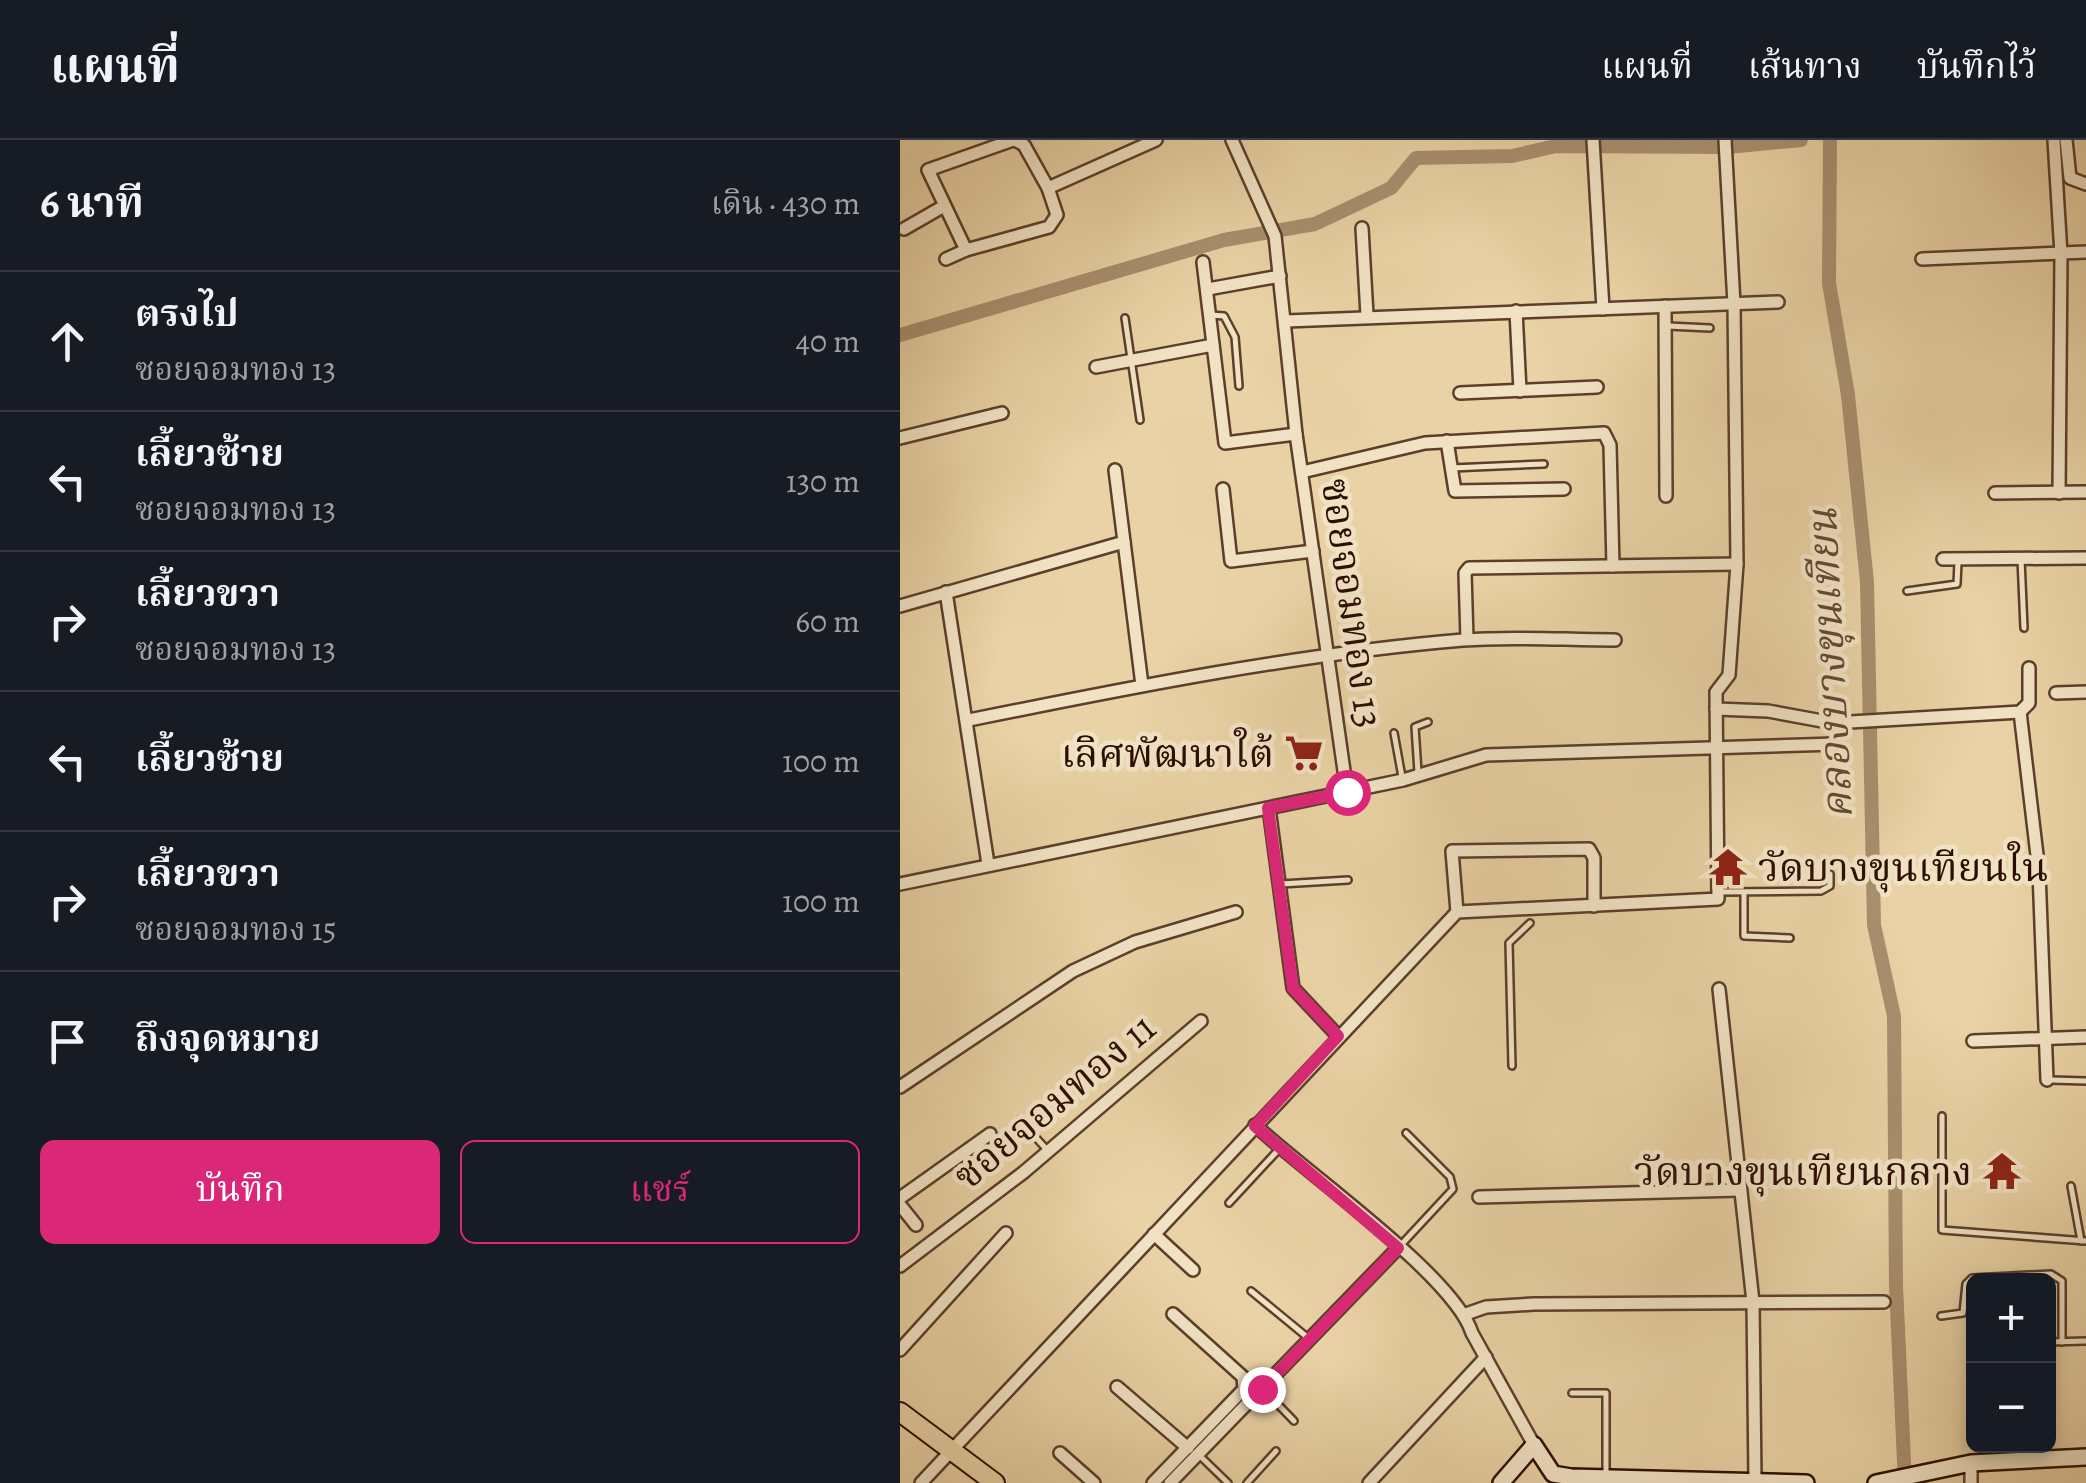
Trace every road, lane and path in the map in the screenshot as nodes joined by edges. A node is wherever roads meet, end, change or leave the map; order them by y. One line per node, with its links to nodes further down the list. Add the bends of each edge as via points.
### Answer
1 (1014, 140): 9 (street, via 1024,144); 10 (street, via 928,170)
2 (1156, 140): 9 (street)
3 (1232, 140): 19 (street, ซอยจอมทอง 13, via 1275,236)
4 (2054, 140): 15 (street)
5 (2066, 140): 8 (street, via 2070,178)
6 (1593, 146): 24 (street)
7 (1725, 147): 22 (street)
8 (2086, 184)
9 (1048, 188): 13 (street, via 1056,205 1054,224)
10 (944, 206): 12 (street); 13 (street)
11 (1362, 228): 27 (street)
12 (904, 230)
13 (966, 250): 16 (street)
14 (2086, 252): 15 (street)
15 (2061, 254): 17 (street); 52 (street)
16 (946, 259)
17 (1922, 259)
18 (1203, 262): 20 (street)
19 (1280, 276): 20 (street); 29 (street, ซอยจอมทอง 13)
20 (1208, 289): 26 (street)
21 (1778, 302): 22 (street)
22 (1734, 304): 23 (street); 60 (street)
23 (1665, 306): 24 (street); 30 (street)
24 (1603, 309): 25 (street)
25 (1516, 311): 27 (street); 37 (street)
26 (1210, 315): 32 (street); 35 (lane, via 1232,325)
27 (1367, 315): 29 (street)
28 (1124, 318): 33 (lane)
29 (1286, 321): 41 (street, ซอยจอมทอง 13)
30 (1665, 326): 31 (lane); 53 (street)
31 (1710, 328)
32 (1213, 345): 33 (street); 41 (street, via 1225,443)
33 (1132, 358): 34 (street); 40 (lane)
34 (1096, 367)
35 (1239, 386)
36 (1596, 387): 37 (street)
37 (1520, 391): 38 (street)
38 (1460, 393)
39 (1002, 414): 42 (street)
40 (1140, 420)
41 (1296, 434): 47 (street, ซอยจอมทอง 13)
42 (900, 438)
43 (1447, 441): 45 (street); 47 (street); 61 (street, via 1604,434 1610,444)
44 (1544, 464): 45 (lane)
45 (1449, 468): 49 (street, via 1452,487 1460,492)
46 (1115, 470): 54 (street)
47 (1302, 472): 55 (street, ซอยจอมทอง 13)
48 (1223, 489): 55 (street, via 1231,561)
49 (1564, 489)
50 (2086, 492): 52 (street)
51 (1995, 493): 52 (street)
52 (2060, 493)
53 (1666, 496)
54 (1124, 542): 63 (street); 70 (street)
55 (1313, 552): 68 (street, ซอยจอมทอง 13)
56 (2086, 558): 59 (street)
57 (1958, 559): 58 (street); 59 (street); 62 (lane, via 1957,584)
58 (1943, 560)
59 (2021, 560): 65 (lane)
60 (1736, 564): 61 (street); 73 (street, via 1729,675 1716,692)
61 (1614, 566): 66 (street, via 1469,568)
62 (1907, 591)
63 (946, 592): 64 (street); 75 (street)
64 (900, 606)
65 (2024, 628)
66 (1467, 640): 67 (street); 68 (street)
67 (1615, 640)
68 (1328, 656): 70 (street); 82 (street, ซอยจอมทอง 13)
69 (2029, 668): 74 (street, via 2029,703)
70 (1142, 685): 75 (street)
71 (2086, 692): 72 (street)
72 (2056, 693)
73 (1716, 709): 74 (street, via 1841,723); 79 (street)
74 (2020, 712): 100 (street, via 2039,872)
75 (969, 720): 84 (street)
76 (1428, 722): 80 (lane, via 1415,727)
77 (1394, 733): 81 (lane)
78 (1835, 744): 79 (street)
79 (1718, 748): 80 (street, via 1486,755); 89 (street)
80 (1418, 774): 81 (street)
81 (1403, 780): 82 (street)
82 (1347, 792): 83 (street)
83 (1268, 808): 84 (street); 88 (street)
84 (988, 864): 87 (street)
85 (1830, 874): 90 (lane, via 1824,890)
86 (1348, 880): 88 (lane)
87 (900, 884)
88 (1279, 884): 98 (street, via 1293,988)
89 (1721, 892): 90 (lane); 91 (street, via 1713,902)
90 (1744, 893): 95 (lane, via 1744,936)
91 (1594, 906): 93 (street); 93 (street, via 1589,850 1527,847 1452,851)
92 (1236, 912): 105 (street, via 1135,942 1073,971)
93 (1457, 912): 98 (street)
94 (1530, 923): 102 (lane, via 1509,943)
95 (1790, 938)
96 (1719, 989): 114 (street)
97 (1201, 1021): 112 (street, ซอยจอมทอง 11)
98 (1338, 1036): 108 (street)
99 (2086, 1037): 100 (street)
100 (2045, 1038): 101 (street); 103 (street)
101 (1973, 1041)
102 (1512, 1066)
103 (2047, 1080): 104 (lane)
104 (2086, 1082)
105 (900, 1087)
106 (1942, 1116): 121 (lane, via 1940,1228)
107 (1020, 1120): 112 (lane)
108 (1255, 1126): 111 (street); 120 (street)
109 (1406, 1133): 122 (lane, via 1453,1189)
110 (990, 1134): 116 (street)
111 (1280, 1148): 117 (lane); 122 (street)
112 (1048, 1152): 123 (street, ซอยจอมทอง 11)
113 (2071, 1186): 121 (lane)
114 (1739, 1190): 115 (street); 126 (street)
115 (1480, 1197)
116 (900, 1202): 118 (street)
117 (1229, 1203)
118 (916, 1225)
119 (1006, 1233): 135 (street)
120 (1154, 1234): 124 (street); 143 (street)
121 (2084, 1241)
122 (1398, 1248): 129 (street); 131 (street)
123 (900, 1266)
124 (1192, 1270)
125 (1251, 1292): 131 (lane)
126 (1754, 1302): 127 (street); 129 (street, via 1534,1304); 150 (street)
127 (1884, 1302)
128 (1173, 1314): 145 (street, via 1245,1383)
129 (1466, 1314): 136 (street)
130 (1941, 1316): 134 (lane, via 1963,1313 1972,1278 2052,1274 2062,1282)
131 (1310, 1339): 138 (street)
132 (2086, 1341): 134 (lane)
133 (2056, 1342): 134 (lane)
134 (2062, 1342)
135 (900, 1350)
136 (1486, 1358): 142 (street); 159 (street)
137 (1117, 1386): 145 (street)
138 (1262, 1389): 141 (lane); 145 (street)
139 (1572, 1393): 149 (lane, via 1606,1393)
140 (900, 1412): 143 (main road)
141 (1294, 1422)
142 (1534, 1445): 149 (street, via 1553,1474); 160 (street)
143 (952, 1450): 152 (street); 153 (main road)
144 (1276, 1450): 158 (lane)
145 (1193, 1451): 155 (street); 156 (street); 157 (lane)
146 (1060, 1453): 154 (street)
147 (2086, 1457): 148 (street)
148 (1971, 1463): 151 (street); 162 (street)
149 (1606, 1478): 150 (street)
150 (1750, 1482): 161 (street)
151 (1884, 1482)
152 (920, 1483)
153 (995, 1483)
154 (1094, 1483)
155 (1153, 1483)
156 (1170, 1483)
157 (1228, 1483)
158 (1246, 1483)
159 (1370, 1483)
160 (1501, 1483)
161 (1806, 1483)
162 (1971, 1483)

